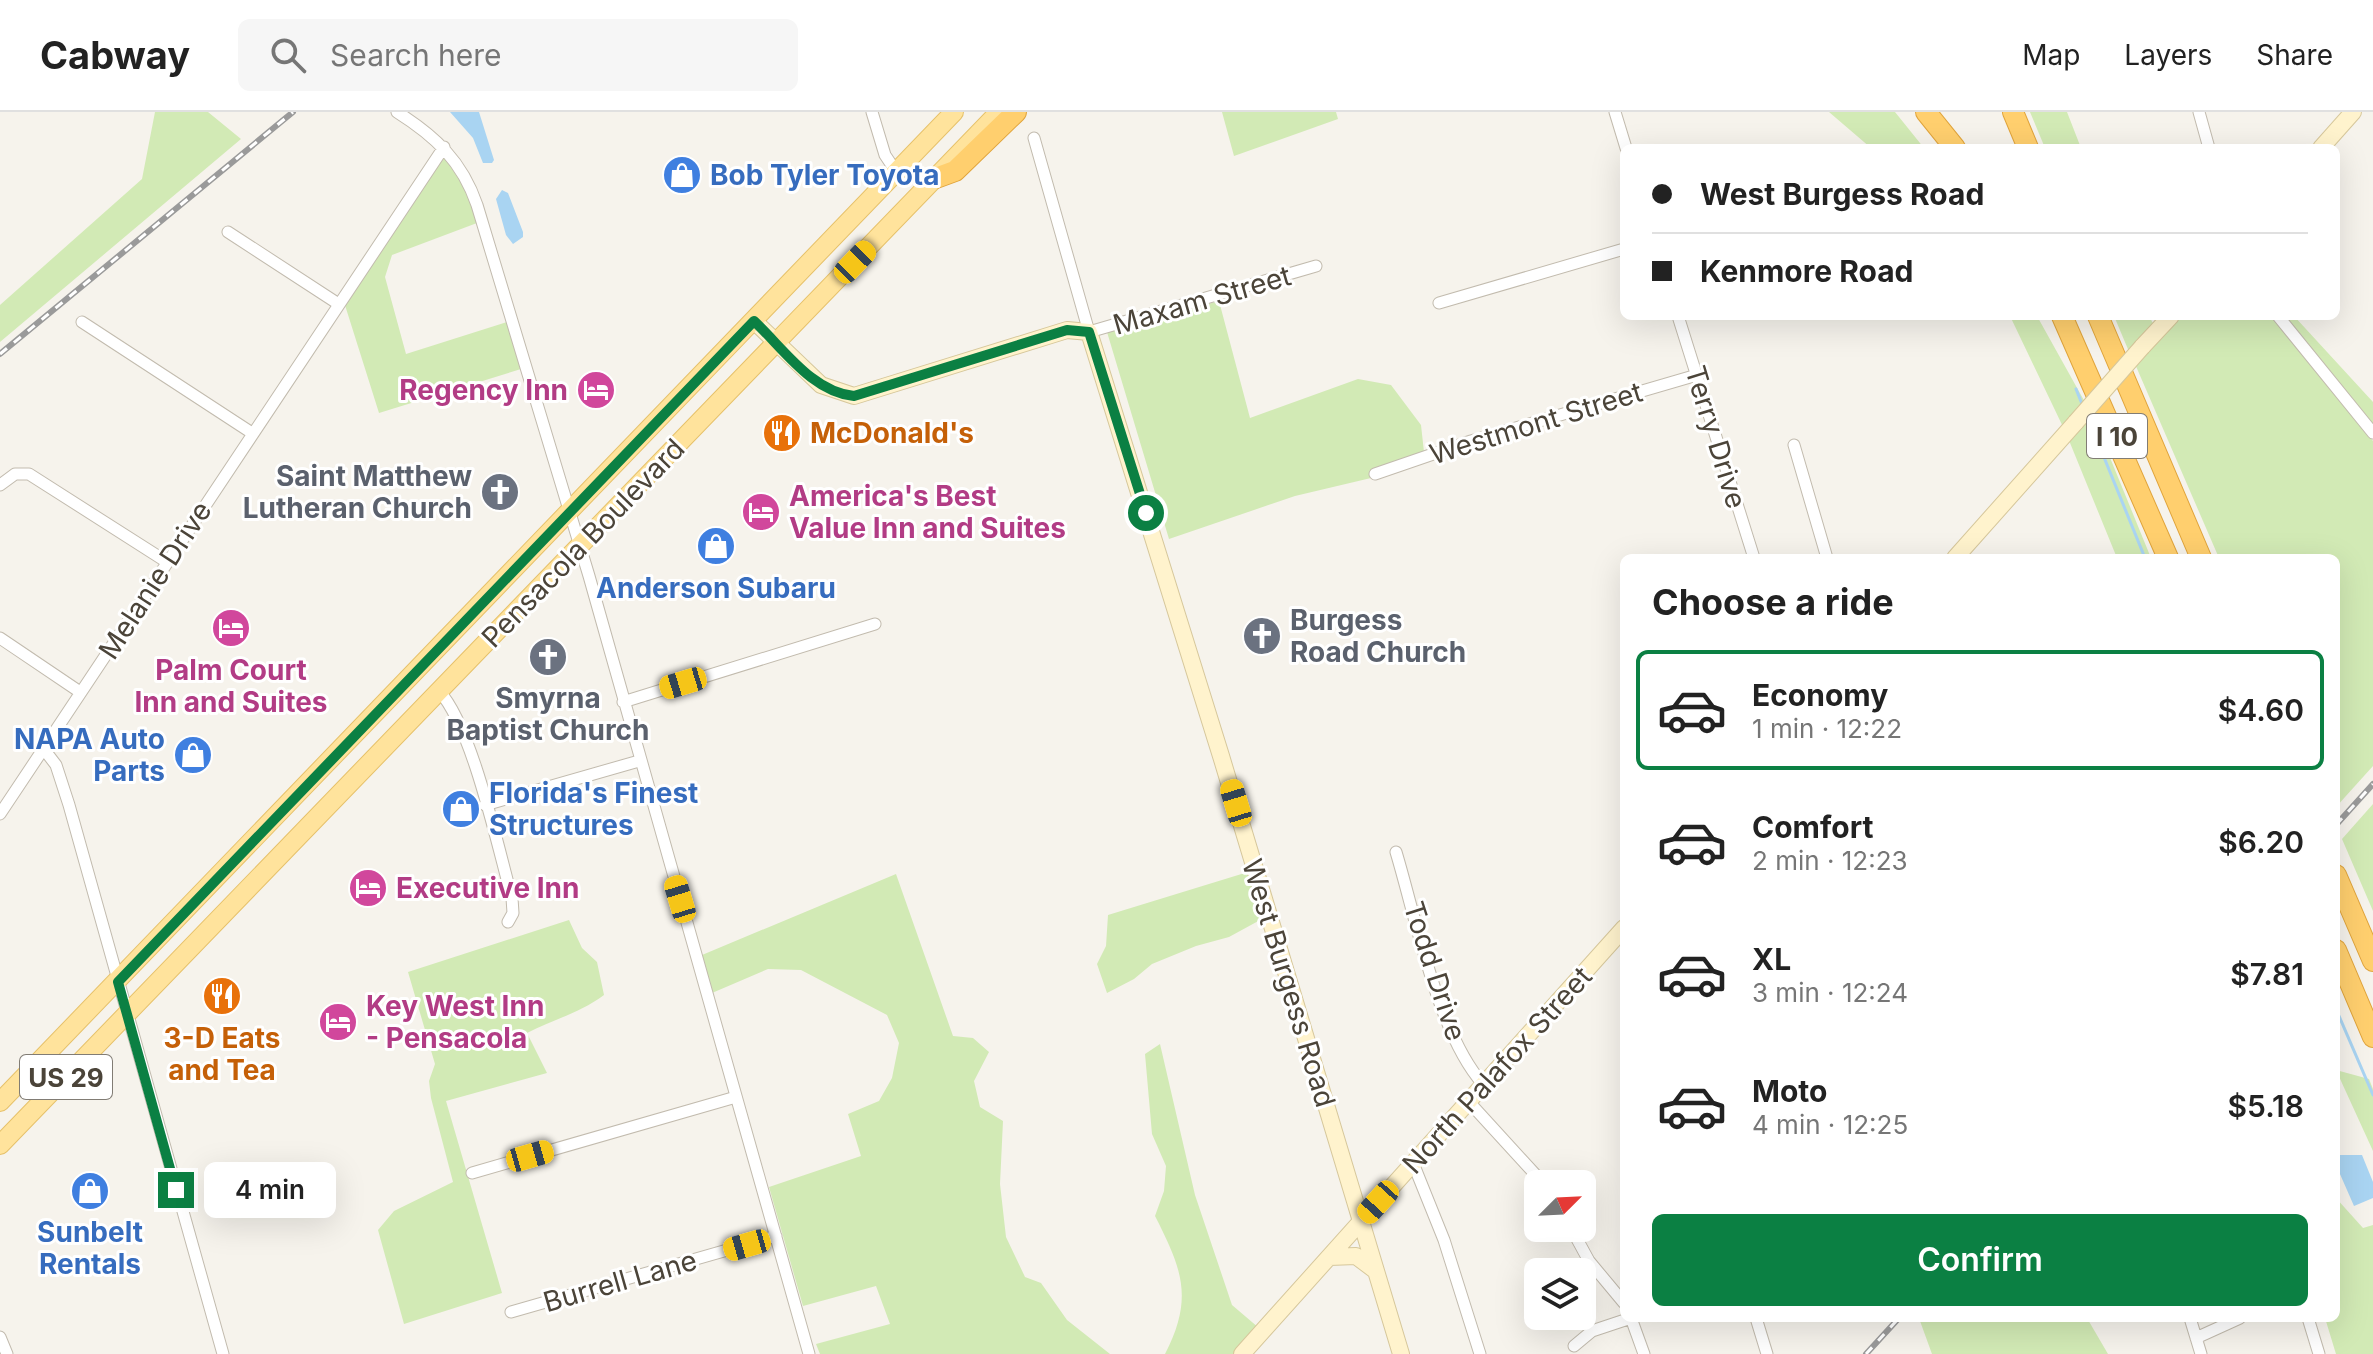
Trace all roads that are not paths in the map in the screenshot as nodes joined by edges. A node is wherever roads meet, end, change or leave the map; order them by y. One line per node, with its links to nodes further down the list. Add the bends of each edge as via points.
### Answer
1 (397, 112): 18 (street)
2 (872, 112): 20 (street, via 885,155)
3 (954, 112): 19 (main road, Pensacola Boulevard / US 29)
4 (988, 112): 21 (main road)
5 (999, 112): 21 (main road, Pensacola Boulevard / US 29)
6 (1016, 112): 21 (highway, via 955,171)
7 (1615, 112): 13 (street)
8 (1926, 112): 14 (highway)
9 (2013, 112): 15 (highway)
10 (2199, 112): 16 (street)
11 (2353, 112): 17 (main road)
12 (1034, 138): 34 (street, West Burgess Road)
13 (1625, 144)
14 (1952, 144)
15 (2026, 144)
16 (2208, 144)
17 (2325, 144)
18 (444, 147): 25 (street, Melanie Drive); 42 (street, via 477,205)
19 (915, 154): 20 (main road, Pensacola Boulevard / US 29); 21 (main road)
20 (897, 173): 32 (main road, Pensacola Boulevard / US 29)
21 (934, 174): 35 (main road, Pensacola Boulevard / US 29)
22 (228, 232): 25 (street)
23 (1620, 250): 26 (street)
24 (1316, 266): 34 (street, Maxam Street)
25 (337, 303): 37 (street, Melanie Drive)
26 (1439, 303)
27 (1679, 320): 36 (street, Terry Drive)
28 (2064, 320): 47 (highway, I 10)
29 (2100, 320): 48 (highway, I 10)
30 (2167, 320): 46 (main road, bridge)
31 (2281, 320): 38 (street)
32 (754, 321): 35 (main road); 42 (main road, Pensacola Boulevard / US 29)
33 (82, 322): 37 (street)
34 (1089, 332): 35 (main road, via 1067,330 854,396 821,385); 82 (main road, West Burgess Road)
35 (777, 343): 43 (main road, Pensacola Boulevard / US 29)
36 (1697, 375): 40 (street, Westmont Street); 44 (street, Terry Drive)
37 (252, 433): 49 (street, Melanie Drive)
38 (2373, 433)
39 (1794, 445): 45 (street)
40 (1375, 474)
41 (0, 485): 49 (street, via 21,472 29,474)
42 (569, 513): 43 (street); 51 (main road, Pensacola Boulevard / US 29)
43 (580, 547): 53 (main road, Pensacola Boulevard / US 29); 56 (street)
44 (1753, 554)
45 (1826, 554)
46 (1959, 554)
47 (2166, 554)
48 (2199, 554)
49 (167, 562): 55 (street, Melanie Drive)
50 (875, 624): 56 (street)
51 (448, 636): 53 (main road); 57 (main road, Pensacola Boulevard / US 29)
52 (0, 638): 55 (street)
53 (470, 659): 54 (main road, Pensacola Boulevard / US 29)
54 (439, 691): 58 (main road, Pensacola Boulevard / US 29); 61 (street, via 456,714)
55 (80, 692): 59 (street, Melanie Drive)
56 (623, 702): 60 (street)
57 (362, 726): 58 (main road); 64 (main road, Pensacola Boulevard / US 29)
58 (384, 747): 66 (main road, Pensacola Boulevard / US 29)
59 (43, 748): 62 (street, Melanie Drive); 71 (street, via 56,765)
60 (639, 761): 61 (street); 75 (street)
61 (485, 805): 67 (street, via 512,898)
62 (0, 814)
63 (1396, 852): 74 (street, Todd Drive, via 1444,1010 1467,1063)
64 (211, 884): 66 (main road); 71 (main road, Pensacola Boulevard / US 29)
65 (2340, 884): 70 (highway)
66 (232, 908): 72 (main road, Pensacola Boulevard / US 29)
67 (508, 922)
68 (1620, 932): 74 (main road, North Palafox Street)
69 (2340, 959): 73 (highway)
70 (2373, 961)
71 (118, 982): 72 (street); 76 (main road, Pensacola Boulevard / US 29)
72 (126, 1015): 78 (main road, Pensacola Boulevard / US 29); 99 (street)
73 (2373, 1037)
74 (1483, 1084): 77 (main road, North Palafox Street)
75 (736, 1097): 81 (street); 83 (street)
76 (0, 1102)
77 (1469, 1102): 79 (main road, North Palafox Street); 80 (street)
78 (0, 1145)
79 (1413, 1163): 82 (main road, North Palafox Street); 103 (street)
80 (1531, 1170)
81 (472, 1173)
82 (1361, 1222): 85 (main road, North Palafox Street); 86 (main road, West Burgess Road)
83 (776, 1236): 88 (street, Burrell Lane); 100 (street)
84 (1579, 1242): 87 (street)
85 (1329, 1257): 86 (main road, via 1356,1256); 101 (main road, North Palafox Street)
86 (1376, 1271): 102 (main road, West Burgess Road)
87 (1620, 1298)
88 (511, 1312)
89 (1620, 1322): 97 (street, via 1592,1331)
90 (1632, 1322): 104 (street)
91 (1757, 1322): 105 (street)
92 (2191, 1322): 96 (street)
93 (2231, 1322): 96 (street)
94 (2309, 1322): 107 (street)
95 (0, 1337): 98 (street)
96 (2196, 1338): 106 (street)
97 (1574, 1346)
98 (7, 1354)
99 (223, 1354)
100 (809, 1354)
101 (1242, 1354)
102 (1401, 1354)
103 (1480, 1354)
104 (1644, 1354)
105 (1767, 1354)
106 (2201, 1354)
107 (2319, 1354)

